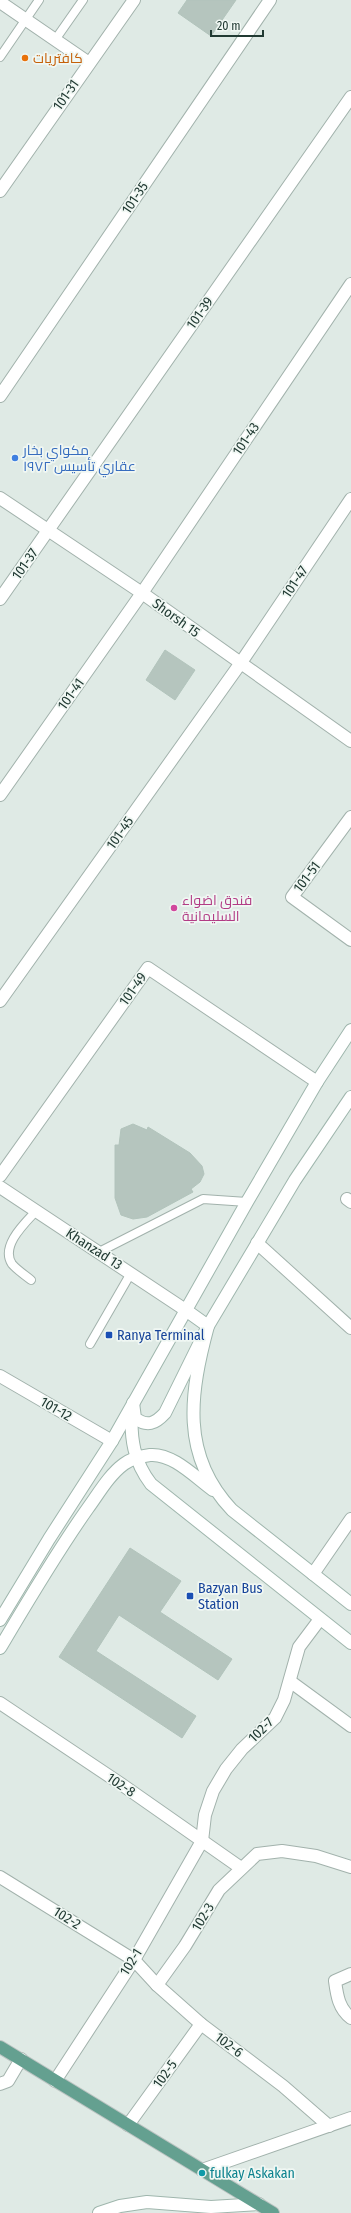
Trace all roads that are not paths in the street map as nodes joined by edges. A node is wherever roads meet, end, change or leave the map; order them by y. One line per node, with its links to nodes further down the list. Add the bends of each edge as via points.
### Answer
1 (39, 0): 6 (lane)
2 (83, 0): 7 (lane)
3 (134, 0): 9 (street, 101-31)
4 (270, 0): 13 (street, 101-35)
5 (0, 2): 6 (street)
6 (25, 20): 7 (street); 8 (lane)
7 (55, 40): 9 (street)
8 (0, 57)
9 (89, 63): 11 (street, 101-31)
10 (351, 97): 16 (street, 101-39)
11 (0, 191)
12 (351, 284): 17 (street, 101-43)
13 (0, 396)
14 (0, 498): 16 (street, Shorsh 15)
15 (351, 499): 19 (street, 101-47)
16 (49, 529): 17 (street, Shorsh 15); 18 (street, 101-37)
17 (142, 593): 19 (street, Shorsh 15); 21 (street, 101-41)
18 (0, 599)
19 (240, 664): 20 (street, Shorsh 15); 24 (street, 101-45)
20 (351, 741)
21 (0, 795)
22 (351, 817): 23 (street, 101-51, via 292,897)
23 (351, 940)
24 (0, 1001)
25 (351, 1030): 26 (street)
26 (317, 1082): 28 (street, 101-49, via 148,968); 30 (street)
27 (351, 1097): 32 (street, via 295,1180)
28 (0, 1176)
29 (0, 1187): 31 (street, Khanzad 13)
30 (247, 1202): 33 (lane, via 203,1199); 36 (street)
31 (36, 1211): 33 (street, Khanzad 13); 35 (lane, via 11,1239 8,1252 11,1263)
32 (257, 1243): 37 (street); 38 (street)
33 (99, 1252): 34 (street, Khanzad 13)
34 (131, 1273): 36 (street, Khanzad 13); 39 (lane)
35 (31, 1280)
36 (187, 1311): 37 (street, Khanzad 13); 41 (street)
37 (208, 1326): 41 (street, via 165,1413 149,1424 142,1423 135,1418); 44 (street, via 195,1379 193,1422 206,1474)
38 (351, 1328)
39 (90, 1344)
40 (0, 1376): 42 (street, 101-12)
41 (133, 1403): 42 (street); 43 (street, via 131,1438)
42 (112, 1441): 49 (street)
43 (136, 1458): 44 (street, via 151,1455 168,1459); 48 (street, via 144,1475 161,1493); 51 (street, via 125,1463 110,1477 56,1554)
44 (217, 1494): 46 (street, via 232,1510)
45 (351, 1519): 46 (street)
46 (313, 1574): 47 (street)
47 (351, 1604)
48 (320, 1619): 50 (street); 52 (street, 102-7, via 308,1632 300,1647 293,1664)
49 (0, 1620)
50 (351, 1643)
51 (0, 1648)
52 (290, 1682): 54 (street); 55 (street, 102-7, via 275,1718 242,1749 213,1791 205,1815)
53 (0, 1703): 55 (street, 102-8)
54 (351, 1726)
55 (202, 1841): 57 (street, 102-8); 59 (street, 102-1)
56 (351, 1867): 57 (street, 102-3, via 316,1856 282,1851 257,1854)
57 (241, 1868): 61 (street, 102-3, via 219,1890 185,1946)
58 (0, 1876): 59 (street, 102-2)
59 (134, 1960): 61 (street, 102-6); 66 (street, 102-1)
60 (351, 1974): 62 (street, via 335,1981 338,2001)
61 (156, 1985): 63 (street, 102-6)
62 (351, 2018)
63 (201, 2024): 69 (street, 102-5); 70 (street, 102-6, via 284,2086)
64 (0, 2047): 65 (main road)
65 (21, 2059): 66 (main road); 67 (street, via 8,2081)
66 (55, 2081): 69 (main road)
67 (0, 2084)
68 (351, 2118): 70 (street)
69 (128, 2125): 71 (main road)
70 (329, 2126): 71 (street)
71 (202, 2170): 72 (main road)
72 (260, 2208): 73 (street, via 147,2202 120,2206); 74 (main road)
73 (99, 2213)
74 (273, 2213)

